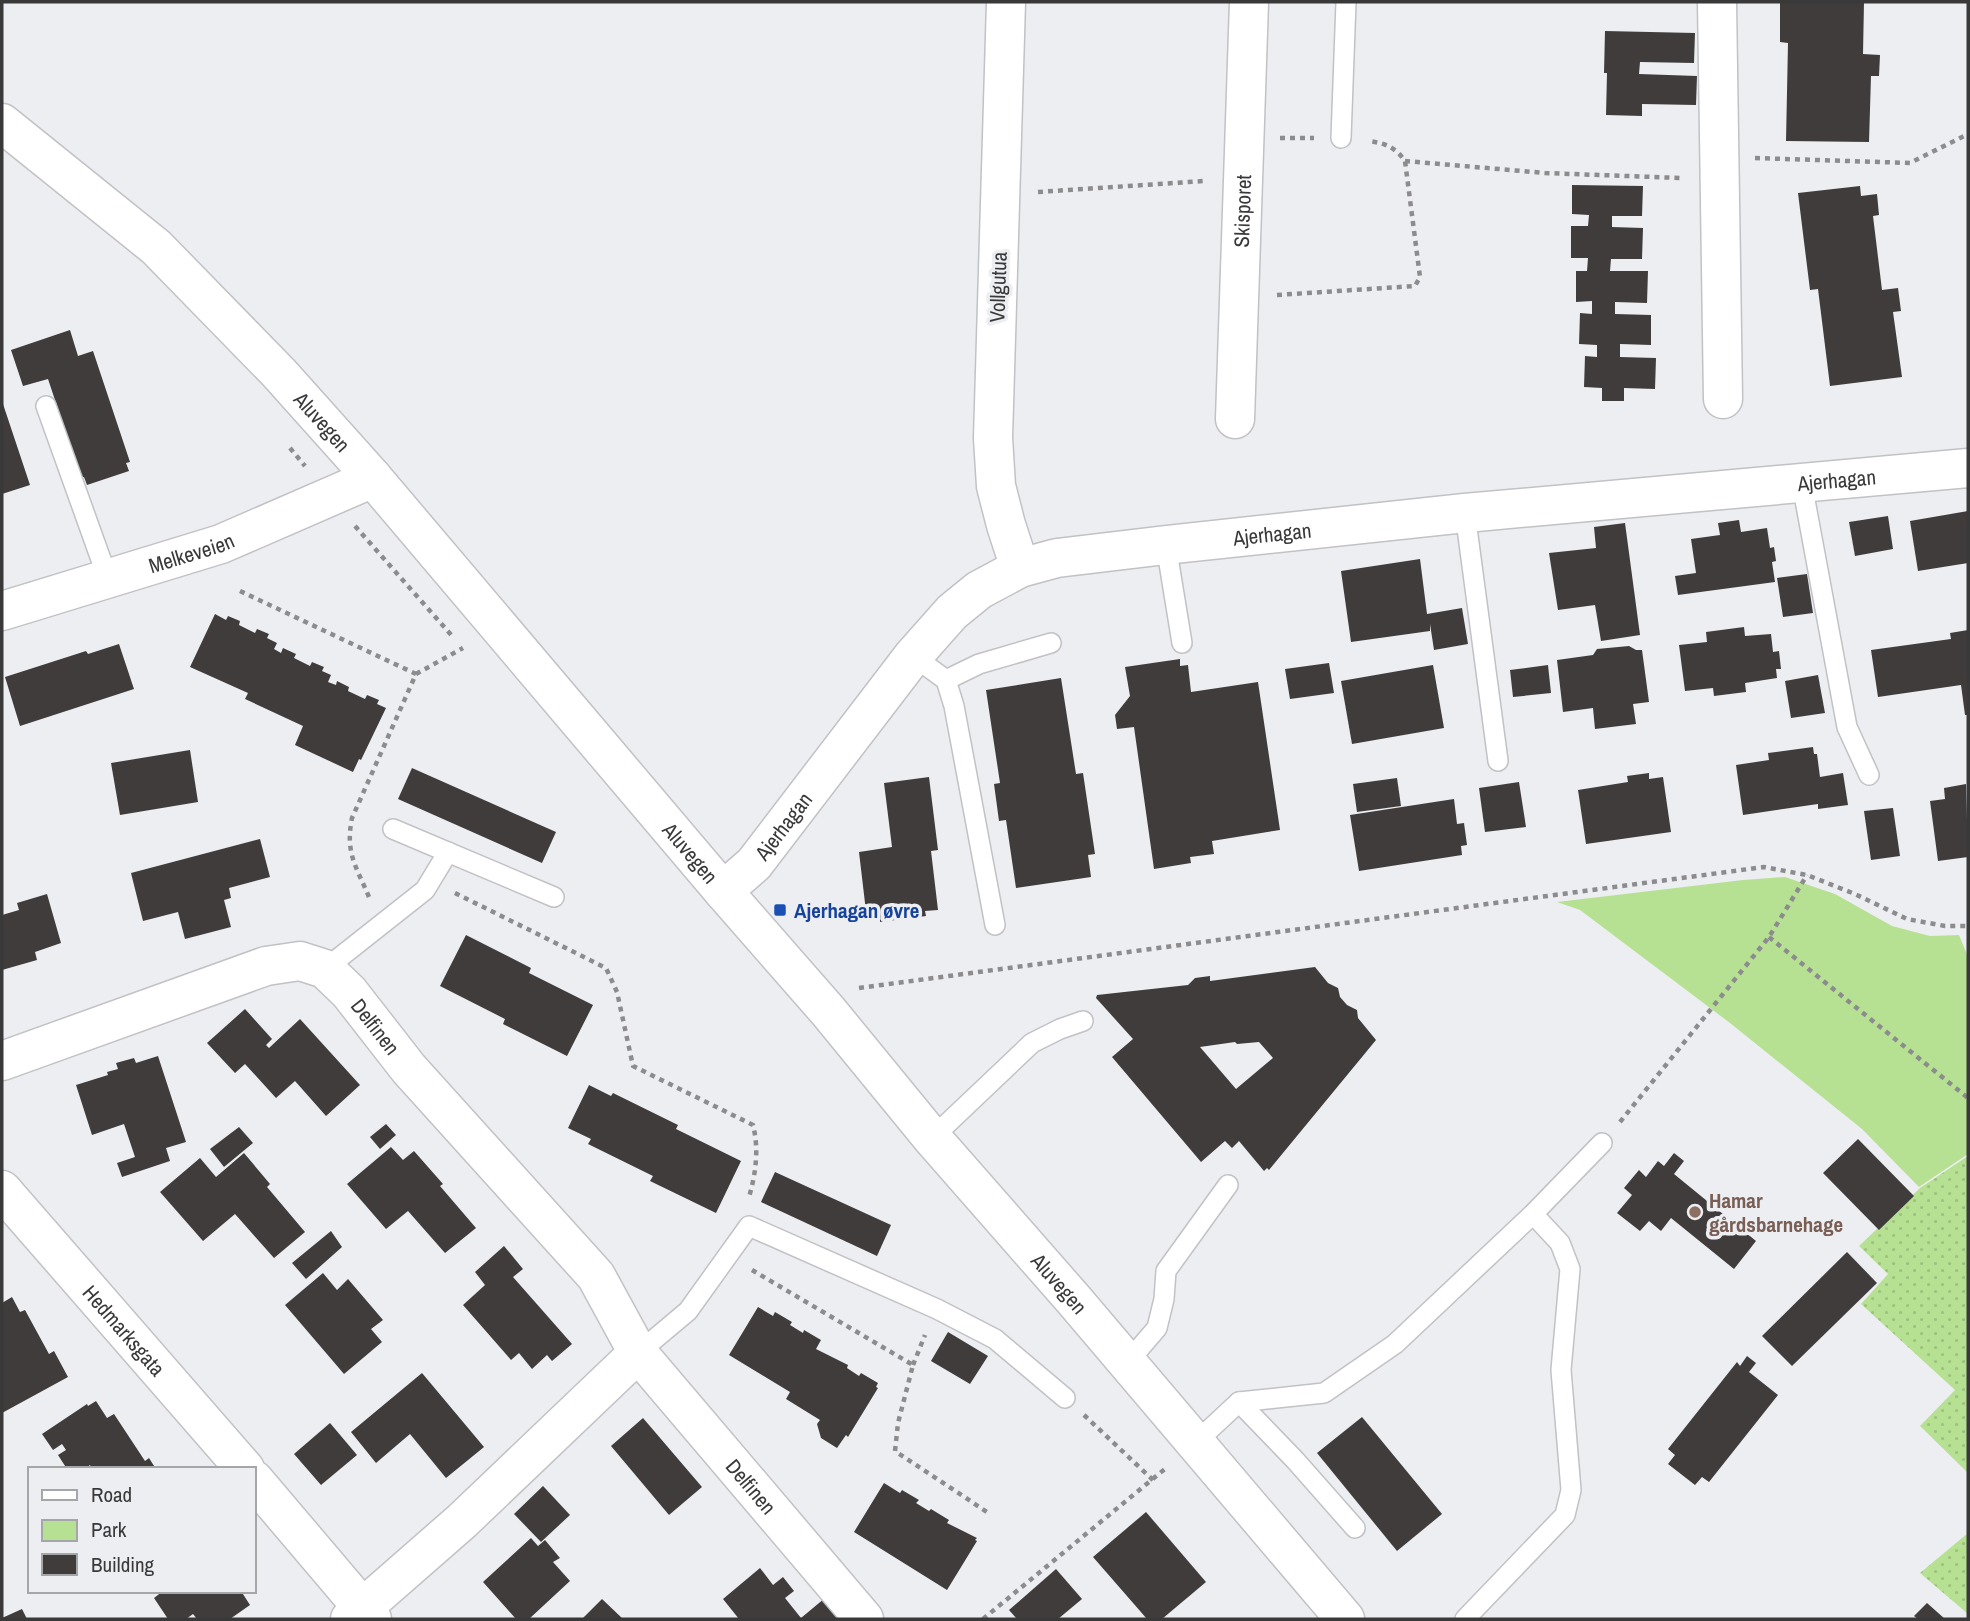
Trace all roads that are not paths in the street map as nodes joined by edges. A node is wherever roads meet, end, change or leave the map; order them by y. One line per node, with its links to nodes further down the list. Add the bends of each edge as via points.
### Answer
1 (1006, 2): 15 (street, Vollgutua, via 993,438 996,485)
2 (1249, 2): 9 (street, Skisporet)
3 (1346, 2): 6 (lane)
4 (1717, 2): 7 (street)
5 (2, 123): 11 (street, Aluvegen, via 156,247)
6 (1341, 138)
7 (1723, 399)
8 (46, 405): 16 (lane)
9 (1235, 419)
10 (1968, 468): 12 (street, Ajerhagan)
11 (373, 478): 16 (street, Melkeveien, via 221,544); 26 (street, Aluvegen)
12 (1802, 484): 13 (street, Ajerhagan); 23 (lane, via 1847,727)
13 (1465, 513): 14 (street, Ajerhagan); 22 (lane)
14 (1166, 545): 15 (street, Ajerhagan, via 1057,558); 19 (lane)
15 (1020, 568): 20 (street, Ajerhagan, via 979,590 952,612)
16 (108, 579): 17 (street, Melkeveien)
17 (2, 611)
18 (1051, 643): 21 (lane, via 979,664)
19 (1182, 643)
20 (913, 656): 21 (lane); 26 (street, Ajerhagan, via 754,864)
21 (946, 680): 28 (lane)
22 (1498, 761)
23 (1869, 775)
24 (393, 829): 25 (lane)
25 (448, 852): 27 (lane); 29 (lane, via 425,890)
26 (723, 891): 32 (street, Aluvegen)
27 (554, 897)
28 (995, 925)
29 (325, 969): 31 (street, via 300,961 267,967); 37 (street, Delfinen, via 349,992 417,1079 596,1276)
30 (1083, 1021): 32 (lane, via 1032,1043)
31 (2, 1062)
32 (932, 1138): 38 (street, Aluvegen)
33 (1602, 1143): 36 (lane)
34 (1228, 1185): 38 (lane, via 1166,1271 1157,1328)
35 (2, 1190): 42 (street, Hedmarksgata)
36 (1533, 1214): 40 (lane, via 1395,1345 1324,1393); 48 (lane, via 1560,1244 1570,1269 1561,1370 1572,1490 1566,1515)
37 (638, 1353): 39 (lane, via 688,1311 749,1226 995,1339); 45 (street); 46 (street, Delfinen)
38 (1127, 1363): 41 (street, Aluvegen)
39 (1065, 1398)
40 (1240, 1402): 41 (lane); 44 (lane)
41 (1194, 1444): 47 (street, Aluvegen)
42 (242, 1467)
43 (256, 1482): 45 (street)
44 (1355, 1528)
45 (362, 1615)
46 (864, 1619)
47 (1345, 1619)
48 (1465, 1619)

